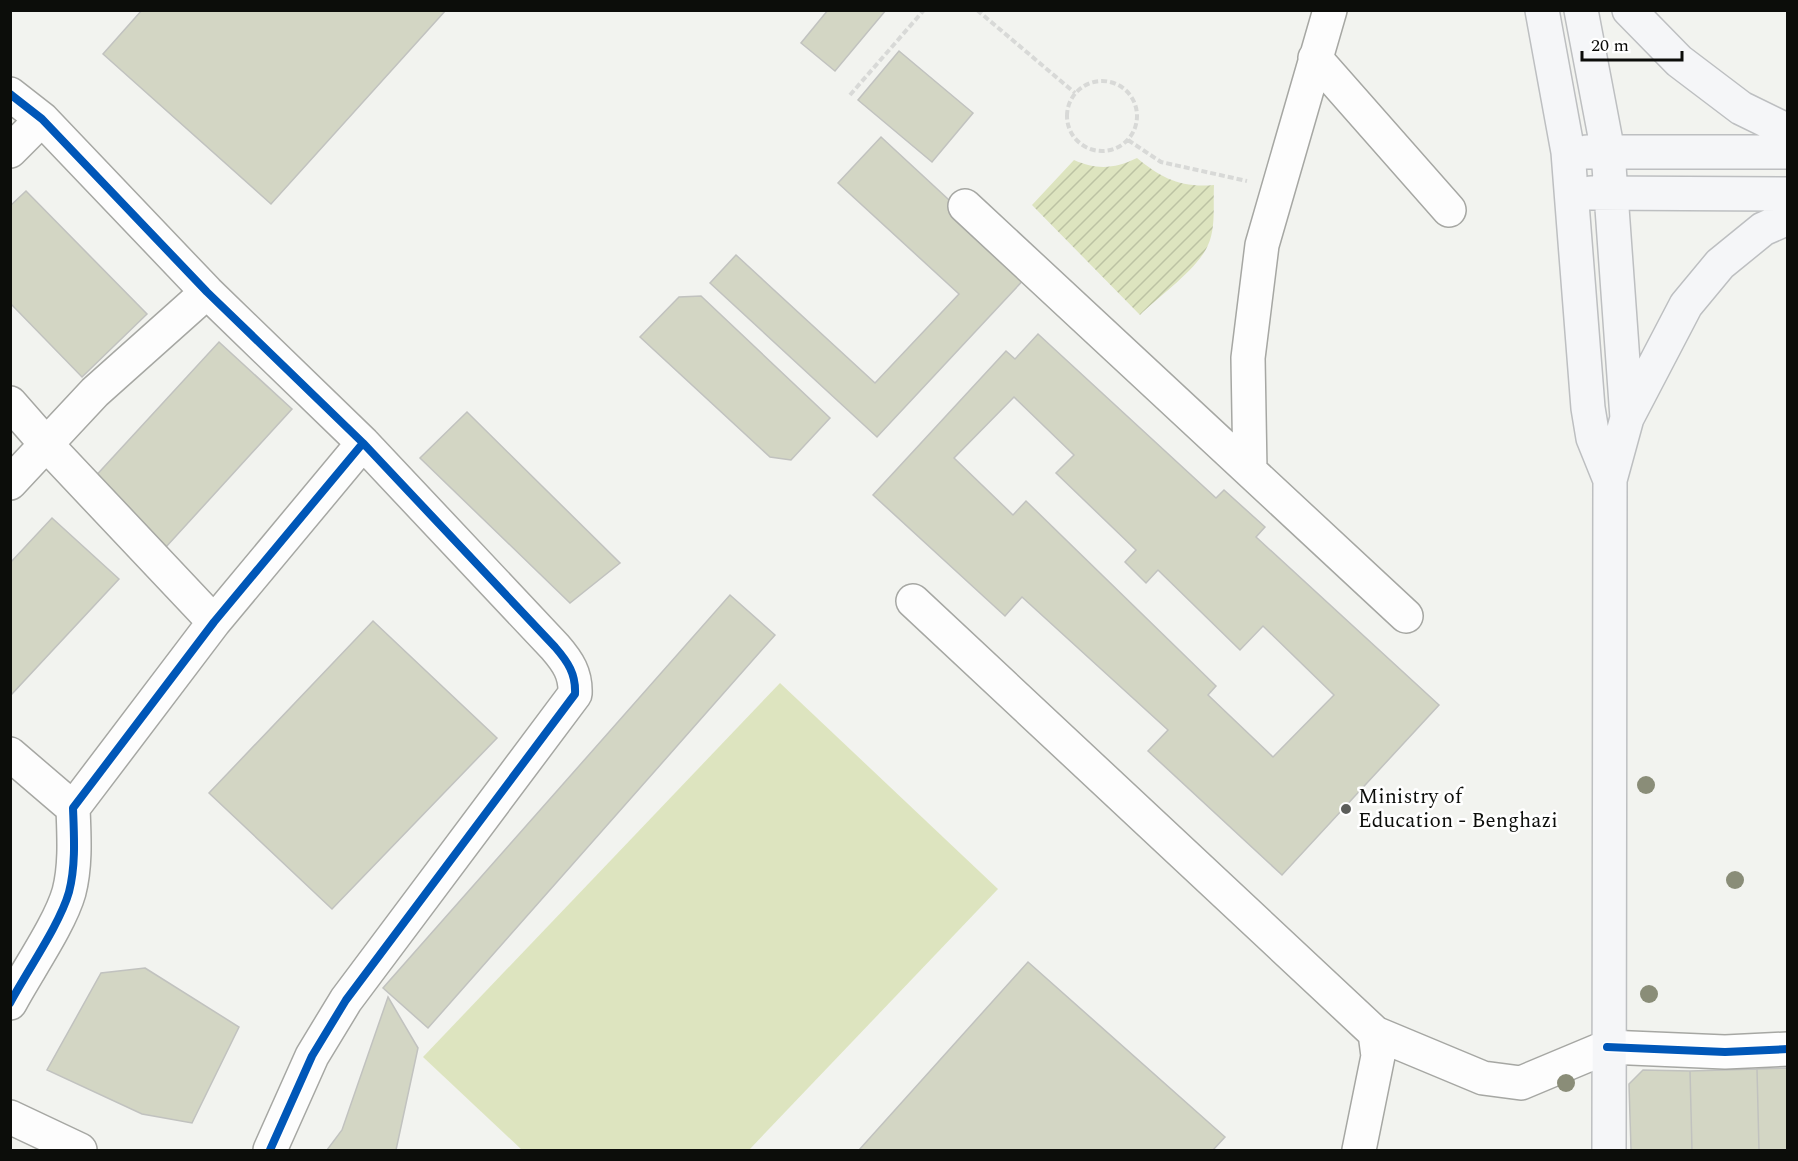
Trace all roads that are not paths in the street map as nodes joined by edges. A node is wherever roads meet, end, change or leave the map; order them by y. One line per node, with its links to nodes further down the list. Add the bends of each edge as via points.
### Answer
1 (1330, 10): 5 (street)
2 (1542, 10): 10 (main road)
3 (1581, 10): 11 (main road)
4 (1629, 10): 8 (main road, via 1679,60 1741,108)
5 (1315, 58): 17 (street); 24 (street, via 1262,245 1253,301 1247,415)
6 (10, 94): 7 (street)
7 (42, 119): 9 (street); 19 (street)
8 (1788, 130)
9 (10, 151)
10 (1568, 152): 11 (main road); 14 (main road)
11 (1608, 152): 12 (main road); 13 (main road)
12 (1788, 152)
13 (1612, 193): 14 (main road); 15 (main road); 21 (main road)
14 (1571, 194): 25 (main road, via 1588,408 1593,438)
15 (1788, 194)
16 (965, 206): 24 (street)
17 (1449, 210)
18 (1788, 218): 21 (main road, via 1763,229 1720,264 1686,305)
19 (207, 292): 22 (street); 23 (street, via 95,392)
20 (10, 403): 23 (street)
21 (1627, 418): 25 (main road)
22 (363, 443): 29 (street); 38 (street, via 569,663 576,681 575,694 346,1000 312,1056)
23 (46, 444): 26 (street); 29 (street)
24 (1250, 471): 28 (street)
25 (1610, 480): 34 (main road)
26 (10, 483)
27 (913, 601): 33 (street)
28 (1406, 616)
29 (214, 622): 31 (street)
30 (10, 754): 31 (street)
31 (74, 808): 32 (street, via 70,890)
32 (10, 1003)
33 (1375, 1033): 34 (street, via 1483,1078 1521,1083); 39 (street, via 1378,1056)
34 (1607, 1047): 35 (street, via 1725,1052); 40 (main road)
35 (1788, 1049)
36 (10, 1117): 37 (street)
37 (80, 1150)
38 (270, 1150)
39 (1359, 1150)
40 (1609, 1150)

